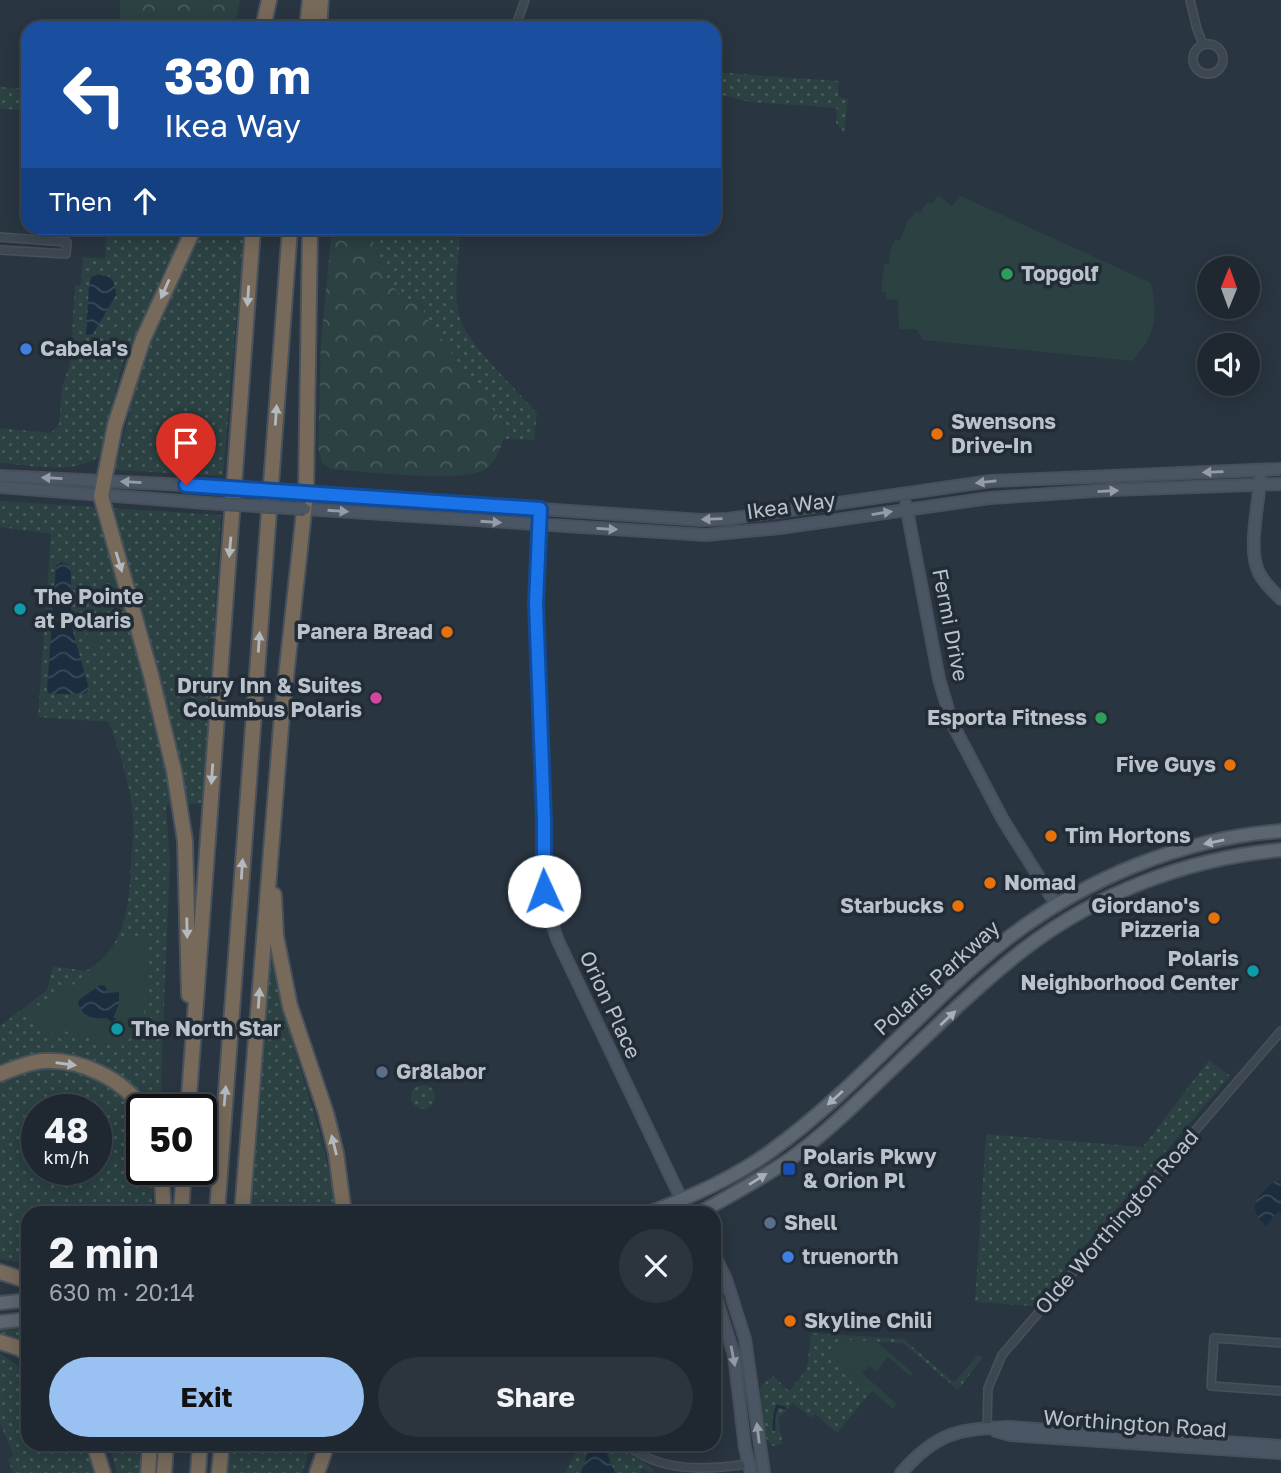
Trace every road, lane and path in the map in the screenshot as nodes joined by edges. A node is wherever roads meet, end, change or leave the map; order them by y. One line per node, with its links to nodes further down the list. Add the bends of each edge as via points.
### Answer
1 (271, 0): 6 (highway); 7 (highway)
2 (310, 0): 8 (highway)
3 (321, 0): 9 (highway)
4 (525, 0): 10 (street)
5 (1190, 0): 11 (street)
6 (265, 21)
7 (271, 21)
8 (308, 21)
9 (320, 21)
10 (518, 21)
11 (1203, 44): 11 (street, via 1217,46 1223,56 1213,73 1201,73 1194,64 1196,49)
12 (191, 235): 21 (highway, one-way to 21, via 143,339)
13 (252, 235): 38 (highway, one-way to 38)
14 (289, 235): 46 (highway, one-way to 14)
15 (310, 235): 26 (highway)
16 (0, 237): 17 (street, via 66,242 66,254)
17 (0, 250)
18 (1281, 469): 19 (main road, Ikea Way)
19 (1261, 470): 22 (main road); 25 (main road, Ikea Way, one-way to 25, via 991,481)
20 (0, 475): 21 (main road, Ikea Way, one-way to 20)
21 (103, 480): 26 (main road, Ikea Way, one-way to 21, bridge); 27 (highway)
22 (1260, 484): 23 (main road, Ikea Way); 30 (main road, Ikea Way, one-way to 22, via 999,498); 32 (main road, via 1254,554 1258,572)
23 (1281, 484)
24 (0, 486): 27 (main road, Ikea Way)
25 (904, 492): 29 (main road, Ikea Way, one-way to 29, via 728,519); 30 (main road, Fermi Drive)
26 (306, 493): 28 (highway); 29 (main road, Ikea Way)
27 (101, 496): 28 (main road, Ikea Way, bridge); 38 (highway, one-way to 38, via 176,783 185,841)
28 (305, 509): 31 (main road, Ikea Way, one-way to 31); 34 (highway)
29 (540, 509): 31 (main road, Orion Place)
30 (907, 509): 31 (main road, Ikea Way, one-way to 30, via 706,535); 36 (main road, Fermi Drive, via 939,679 952,723 1003,820)
31 (539, 525): 49 (main road, Orion Place, via 536,619 543,881 549,915)
32 (1281, 598)
33 (1281, 831): 36 (main road, Polaris Parkway, one-way to 36, via 1173,852 1103,880)
34 (272, 837): 47 (highway, one-way to 34); 48 (highway, one-way to 34, via 329,1126 285,983 276,936)
35 (1281, 850): 51 (main road, Polaris Parkway, one-way to 35, via 816,1139 1002,968 1067,920 1165,874 1217,859)
36 (1057, 906): 50 (main road, Polaris Parkway, one-way to 50, via 982,960 772,1151)
37 (1281, 1031): 64 (street, Olde Worthington Road, via 1002,1355 988,1388)
38 (191, 1070): 41 (highway)
39 (0, 1074): 40 (highway, one-way to 40, via 42,1061 70,1064 94,1070)
40 (128, 1094)
41 (189, 1094)
42 (162, 1185): 44 (highway)
43 (183, 1185): 45 (highway)
44 (164, 1206)
45 (181, 1206)
46 (218, 1206)
47 (243, 1206)
48 (343, 1206)
49 (685, 1206)
50 (687, 1206)
51 (711, 1206)
52 (721, 1269): 81 (main road, one-way to 52, via 745,1339)
53 (0, 1272): 54 (highway)
54 (21, 1279)
55 (21, 1301): 56 (main road)
56 (0, 1303)
57 (721, 1313): 74 (main road, one-way to 74, via 734,1355)
58 (21, 1320): 59 (main road)
59 (0, 1322)
60 (0, 1342): 62 (highway)
61 (1281, 1343): 63 (street, via 1214,1338 1211,1386)
62 (21, 1349)
63 (1281, 1391)
64 (987, 1428): 65 (main road, Worthington Road); 73 (main road, Worthington Road, via 1010,1435); 82 (main road, Worthington Road, via 956,1432 933,1442)
65 (1281, 1446)
66 (96, 1451): 75 (highway)
67 (150, 1451): 76 (highway)
68 (166, 1451): 77 (highway)
69 (200, 1451): 78 (highway)
70 (221, 1451): 79 (highway)
71 (325, 1451): 80 (highway)
72 (634, 1451): 74 (street, via 674,1468)
73 (1281, 1453)
74 (752, 1470)
75 (103, 1473)
76 (148, 1473)
77 (164, 1473)
78 (198, 1473)
79 (219, 1473)
80 (317, 1473)
81 (764, 1473)
82 (901, 1473)

